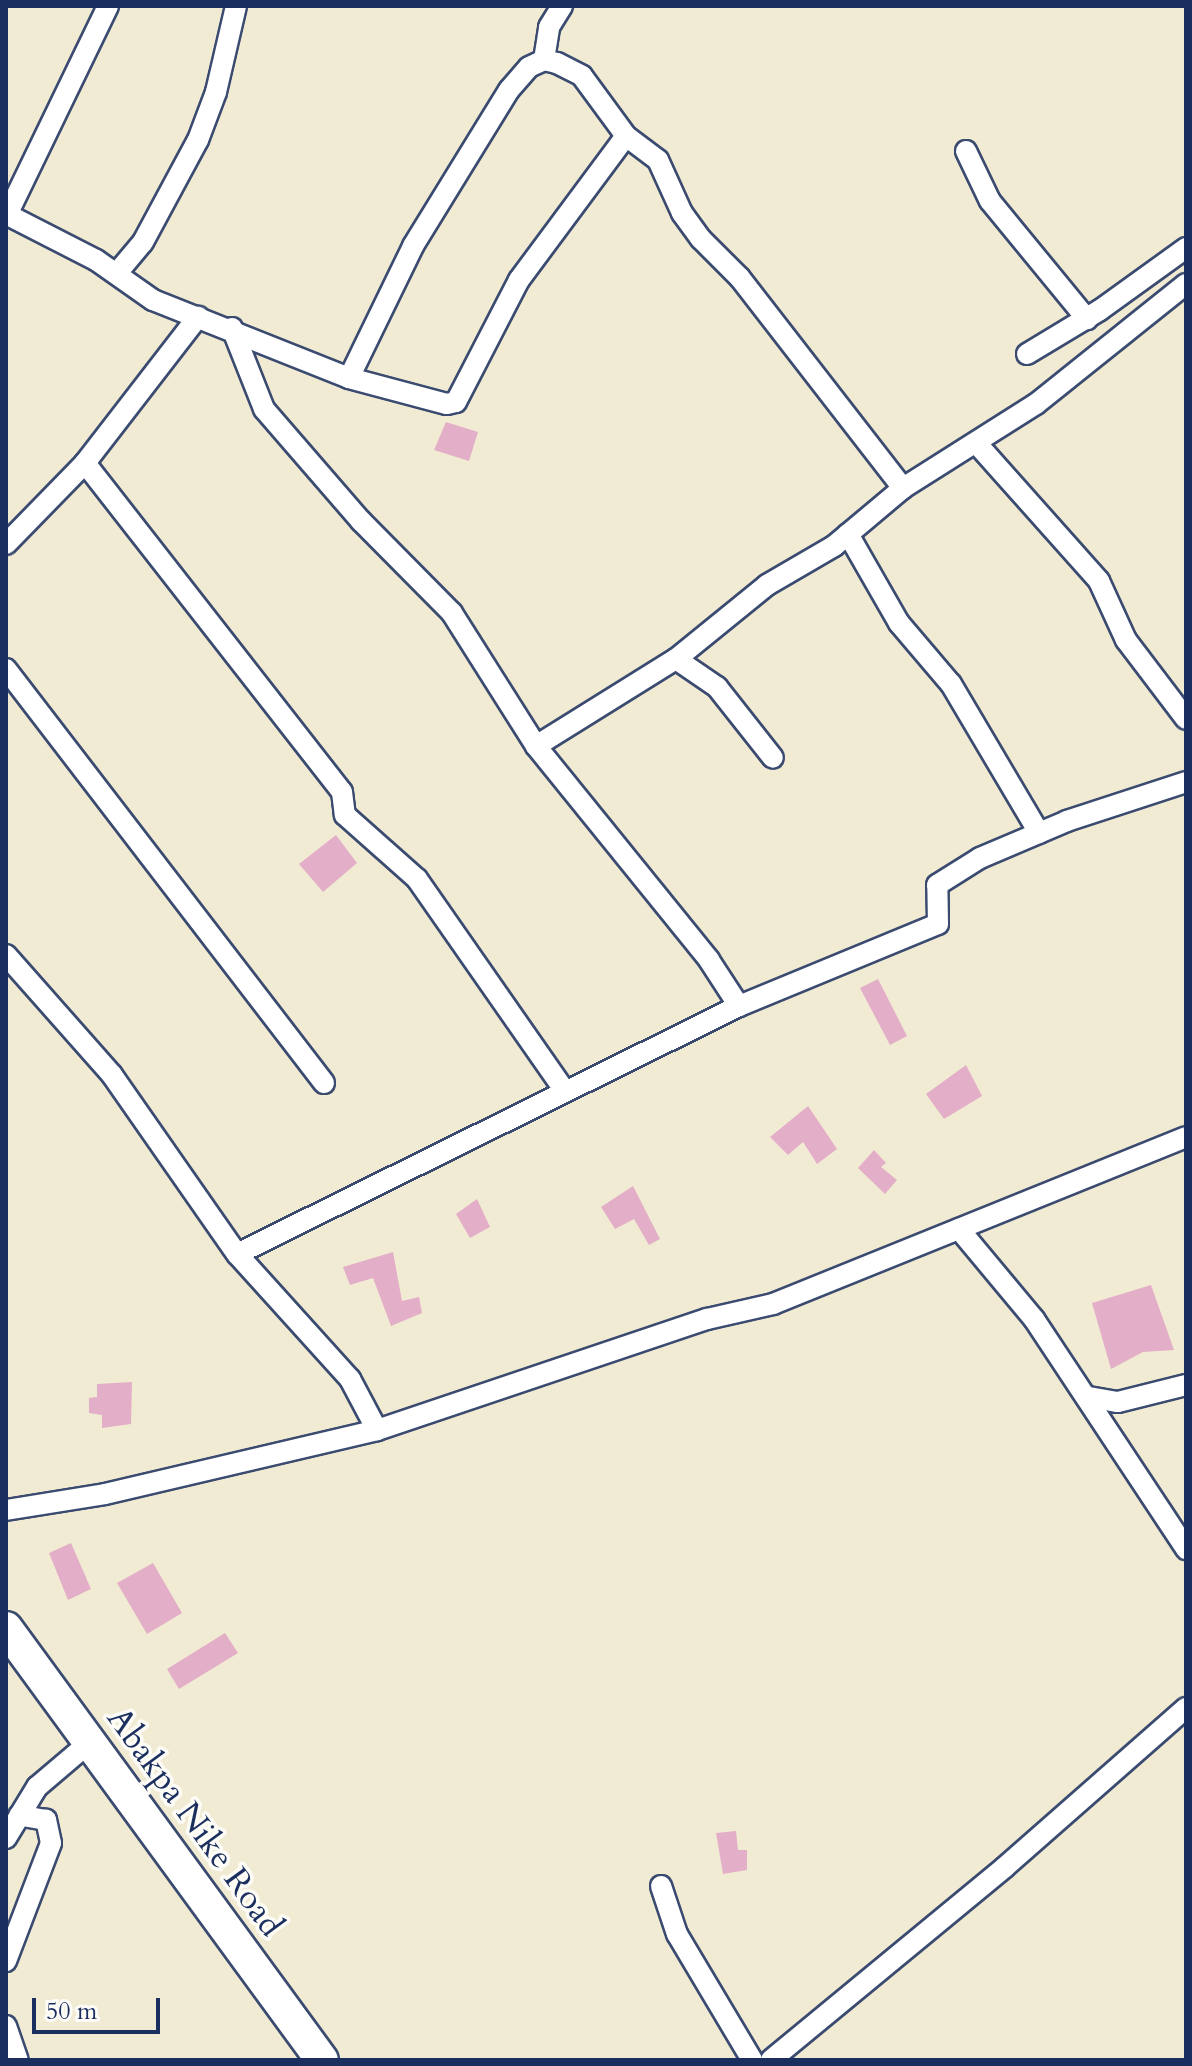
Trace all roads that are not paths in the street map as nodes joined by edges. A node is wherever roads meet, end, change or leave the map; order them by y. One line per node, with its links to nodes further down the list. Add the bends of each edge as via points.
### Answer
1 (108, 6): 7 (street)
2 (236, 6): 9 (street, via 198,140 157,218)
3 (562, 6): 4 (street, via 549,27)
4 (544, 60): 5 (street, via 582,76); 15 (street, via 529,67 509,90 413,246)
5 (626, 136): 15 (street, via 519,280 456,402 434,402); 18 (street, via 658,160 692,226 740,278)
6 (966, 151): 12 (street, via 990,201)
7 (7, 214): 9 (street)
8 (1186, 248): 12 (street)
9 (117, 273): 11 (street, via 153,300)
10 (1183, 291): 16 (street)
11 (198, 317): 13 (street); 17 (street)
12 (1087, 319): 14 (street)
13 (232, 328): 15 (street); 24 (street, via 264,409 361,521 452,613)
14 (1027, 354)
15 (349, 378)
16 (978, 445): 18 (street); 23 (street, via 1099,581 1126,640)
17 (85, 463): 20 (street); 31 (street, via 342,792 345,815 417,879)
18 (903, 488): 19 (street)
19 (848, 534): 21 (street, via 767,585); 27 (street, via 899,623 959,696)
20 (6, 544)
21 (676, 659): 24 (street); 25 (street, via 717,687)
22 (6, 669): 30 (street)
23 (1186, 719)
24 (536, 746): 29 (street, via 709,960)
25 (773, 758)
26 (1186, 782): 27 (street)
27 (1039, 833): 29 (street, via 980,858 937,885 938,924)
28 (6, 955): 34 (street, via 112,1075)
29 (739, 1006): 31 (street)
30 (324, 1083)
31 (565, 1091): 34 (street)
32 (1186, 1137): 33 (street)
33 (959, 1229): 36 (street, via 1034,1319); 37 (street, via 773,1304 707,1319)
34 (237, 1254): 37 (street, via 350,1379)
35 (1186, 1385): 36 (street, via 1118,1402)
36 (1089, 1397): 39 (street)
37 (377, 1430): 38 (street, via 105,1494)
38 (6, 1510)
39 (1186, 1549)
40 (6, 1628): 42 (main road, Abakpa Nike Road)
41 (1186, 1708): 51 (street, via 1005,1867)
42 (90, 1742): 43 (street, via 49,1774); 49 (main road, Abakpa Nike Road)
43 (19, 1815): 44 (street); 46 (street, via 46,1820 51,1843)
44 (6, 1838)
45 (661, 1886): 50 (street, via 677,1934)
46 (6, 1961)
47 (6, 2026): 48 (street)
48 (18, 2060)
49 (322, 2060)
50 (752, 2060)
51 (771, 2060)

